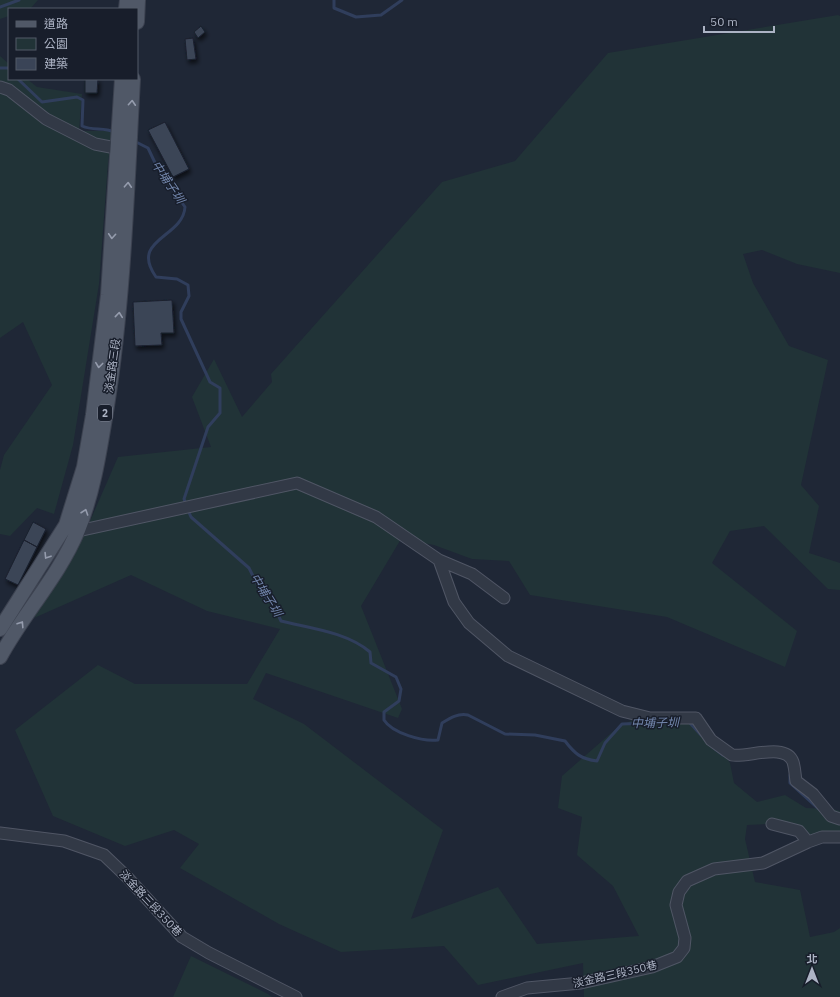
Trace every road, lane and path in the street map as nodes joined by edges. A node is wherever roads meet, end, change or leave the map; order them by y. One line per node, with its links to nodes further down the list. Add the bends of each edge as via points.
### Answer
1 (122, 80): 4 (main road, 2)
2 (134, 80): 4 (main road, 2, one-way to 2)
3 (0, 87): 5 (street, via 9,90 46,119 95,144)
4 (125, 127): 5 (main road, 2)
5 (124, 147): 6 (main road, 淡金路三段 / 2, via 119,315 113,368 96,471)
6 (72, 528): 7 (street, via 297,483 376,517); 9 (main road, 淡金路三段 / 2, one-way to 9); 10 (main road, 淡金路三段 / 2, one-way to 6, via 62,561)
7 (439, 560): 8 (street, via 472,574); 11 (street, via 458,608 469,623 508,656 622,711 650,718 696,718 711,740 732,755 772,751 786,754 793,761 796,781 813,794 831,816)
8 (504, 598)
9 (0, 629)
10 (0, 657)
11 (840, 819)
12 (772, 824): 15 (street, via 799,831)
13 (0, 834): 16 (street, 淡金路三段350巷, via 64,841 104,855 182,937)
14 (840, 837): 15 (street, 淡金路三段350巷, via 822,837)
15 (808, 842): 17 (street, 淡金路三段350巷, via 763,863 714,869 687,881 679,892 676,905 685,938 684,948 677,957 645,969 581,983 527,988)
16 (296, 997)
17 (502, 997)

